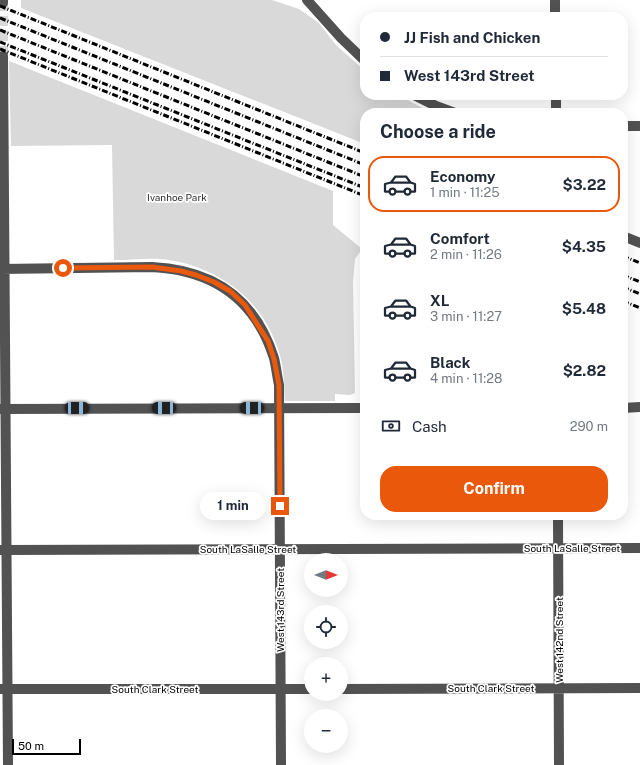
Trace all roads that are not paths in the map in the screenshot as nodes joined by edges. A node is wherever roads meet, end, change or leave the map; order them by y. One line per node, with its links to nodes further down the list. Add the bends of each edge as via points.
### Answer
1 (307, 0): 5 (street)
2 (555, 0): 3 (street)
3 (555, 12)
4 (3, 56): 10 (street)
5 (360, 56)
6 (424, 100): 7 (street)
7 (441, 108)
8 (628, 126): 9 (street)
9 (640, 126)
10 (2, 153): 13 (street)
11 (628, 238): 12 (street)
12 (640, 243)
13 (3, 269): 15 (street, West 143rd Street, via 168,268 214,282 230,291 245,305 268,341 278,378); 18 (street)
14 (640, 407): 17 (street)
15 (279, 408): 16 (street); 18 (street); 22 (street, West 143rd Street)
16 (360, 408)
17 (628, 408)
18 (3, 409): 23 (street)
19 (558, 520): 20 (street, West 142nd Street)
20 (558, 548): 21 (street, South LaSalle Street); 22 (street, South LaSalle Street); 25 (street, West 142nd Street)
21 (640, 548)
22 (280, 549): 23 (street, South LaSalle Street); 28 (street, West 143rd Street)
23 (4, 550): 27 (street)
24 (348, 688): 25 (street, South Clark Street)
25 (559, 688): 26 (street, South Clark Street); 32 (street, West 142nd Street)
26 (640, 688)
27 (4, 689): 28 (street, South Clark Street); 30 (street)
28 (280, 689): 29 (street, South Clark Street); 31 (street, West 143rd Street)
29 (304, 689)
30 (8, 765)
31 (281, 765)
32 (559, 765)

